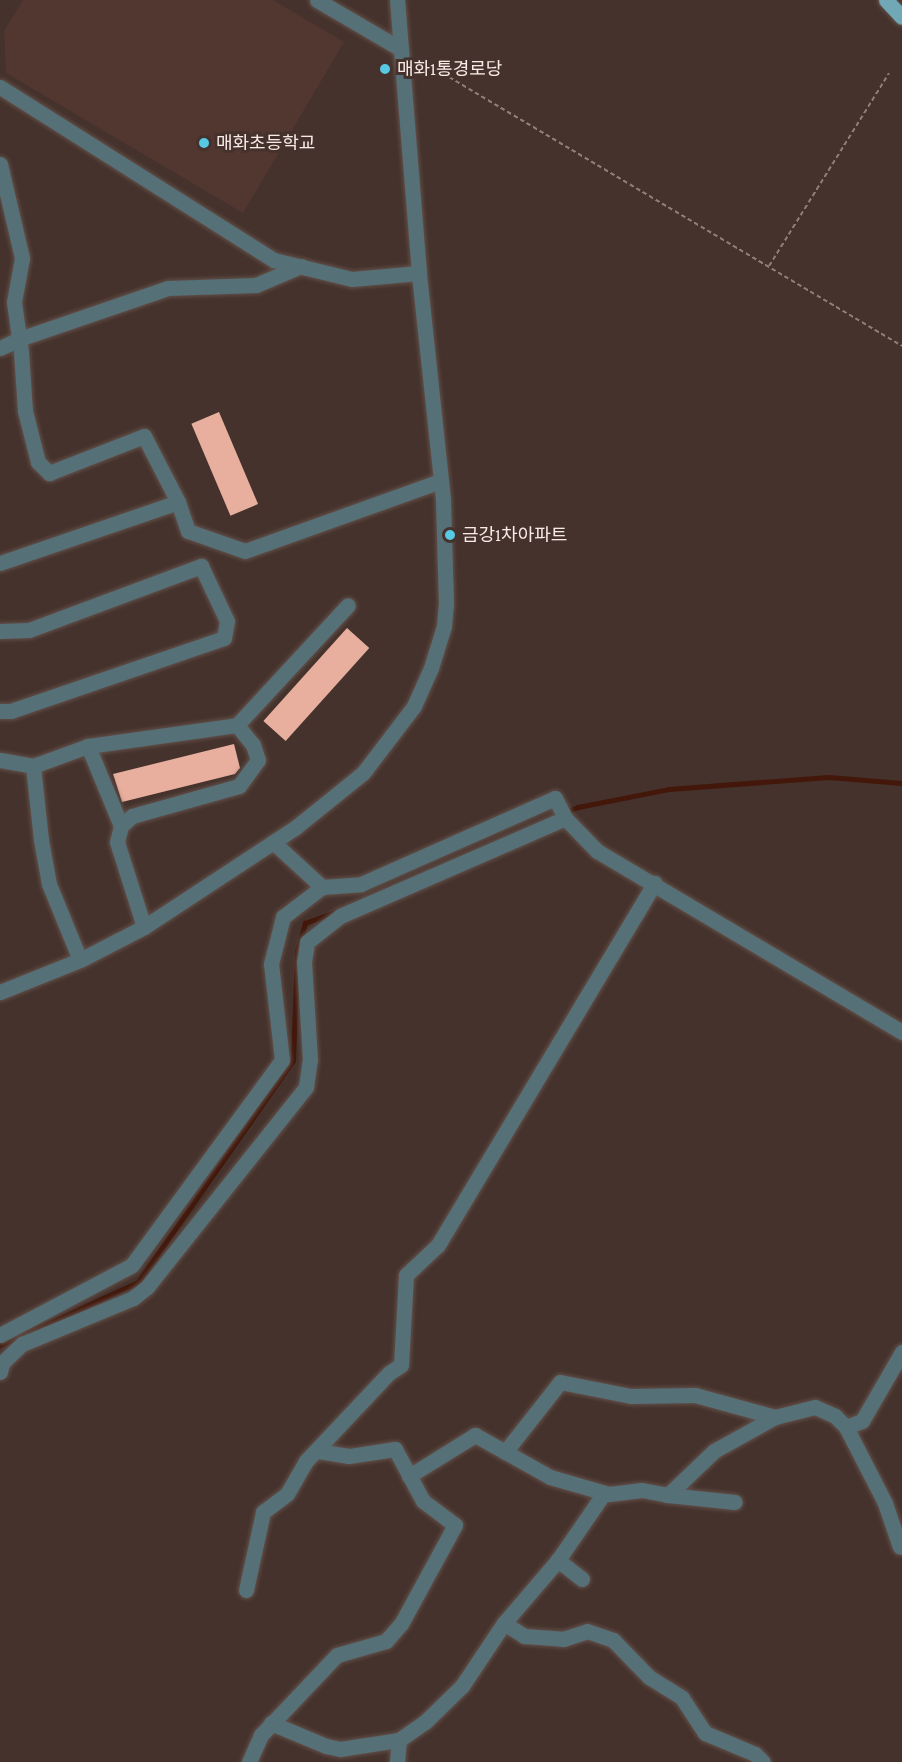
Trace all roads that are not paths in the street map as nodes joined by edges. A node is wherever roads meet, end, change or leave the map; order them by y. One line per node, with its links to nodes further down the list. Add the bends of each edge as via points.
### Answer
1 (317, 0): 5 (street)
2 (397, 0): 5 (street)
3 (886, 0): 4 (main road)
4 (902, 17)
5 (401, 49): 9 (street)
6 (0, 87): 8 (street, via 274,260)
7 (0, 164): 10 (street, via 22,258 14,302)
8 (301, 266): 9 (street, via 352,279); 10 (street, via 256,285 168,288)
9 (419, 273): 12 (street)
10 (19, 339): 11 (street); 13 (street, via 25,411 42,469 49,473 144,436)
11 (0, 348)
12 (441, 481): 13 (street, via 245,551 188,531); 24 (street, via 446,603 444,627 432,668 414,706 363,773)
13 (178, 502): 14 (street)
14 (0, 563)
15 (348, 605): 18 (street)
16 (0, 631): 17 (street, via 29,630 201,566 226,621 224,638 11,711)
17 (0, 711)
18 (237, 725): 19 (street); 23 (street, via 253,744 258,760 239,786 132,816)
19 (88, 746): 21 (street); 23 (street)
20 (0, 760): 21 (street)
21 (33, 766): 28 (street, via 49,884)
22 (565, 818): 25 (street, via 597,851); 26 (street, via 555,798 361,884); 33 (street, via 340,916 307,942 304,962 310,1060 306,1087 147,1287 133,1298 22,1344 3,1363)
23 (121, 826): 27 (street, via 117,842)
24 (273, 842): 26 (street); 27 (street)
25 (655, 883): 30 (street); 36 (street, via 438,1245 406,1275 401,1365)
26 (322, 886): 31 (street, via 284,917 271,964 282,1060 132,1265)
27 (144, 927): 28 (street)
28 (80, 960): 29 (street)
29 (0, 992)
30 (902, 1032)
31 (0, 1335)
32 (902, 1352): 35 (street, via 862,1421)
33 (0, 1372)
34 (775, 1417): 35 (street, via 815,1407 835,1416); 37 (street, via 695,1395 631,1396 560,1382); 40 (street, via 714,1451)
35 (846, 1427): 42 (street, via 885,1503)
36 (316, 1451): 38 (street, via 349,1456 395,1449); 45 (street, via 287,1494 263,1512)
37 (505, 1452): 38 (street, via 475,1435); 39 (street, via 550,1477)
38 (409, 1476): 47 (street, via 423,1501 455,1525 401,1624 386,1641 337,1656)
39 (604, 1492): 40 (street, via 642,1490); 43 (street)
40 (668, 1495): 41 (street)
41 (735, 1502)
42 (900, 1547)
43 (558, 1560): 44 (street); 46 (street)
44 (582, 1579)
45 (246, 1590)
46 (504, 1623): 48 (street, via 462,1686 425,1722); 51 (street, via 524,1636 562,1639 587,1632 612,1640 649,1677 682,1698 705,1733 755,1754)
47 (271, 1723): 48 (street, via 340,1749); 49 (street)
48 (399, 1740): 50 (street)
49 (249, 1762)
50 (397, 1762)
51 (763, 1762)

